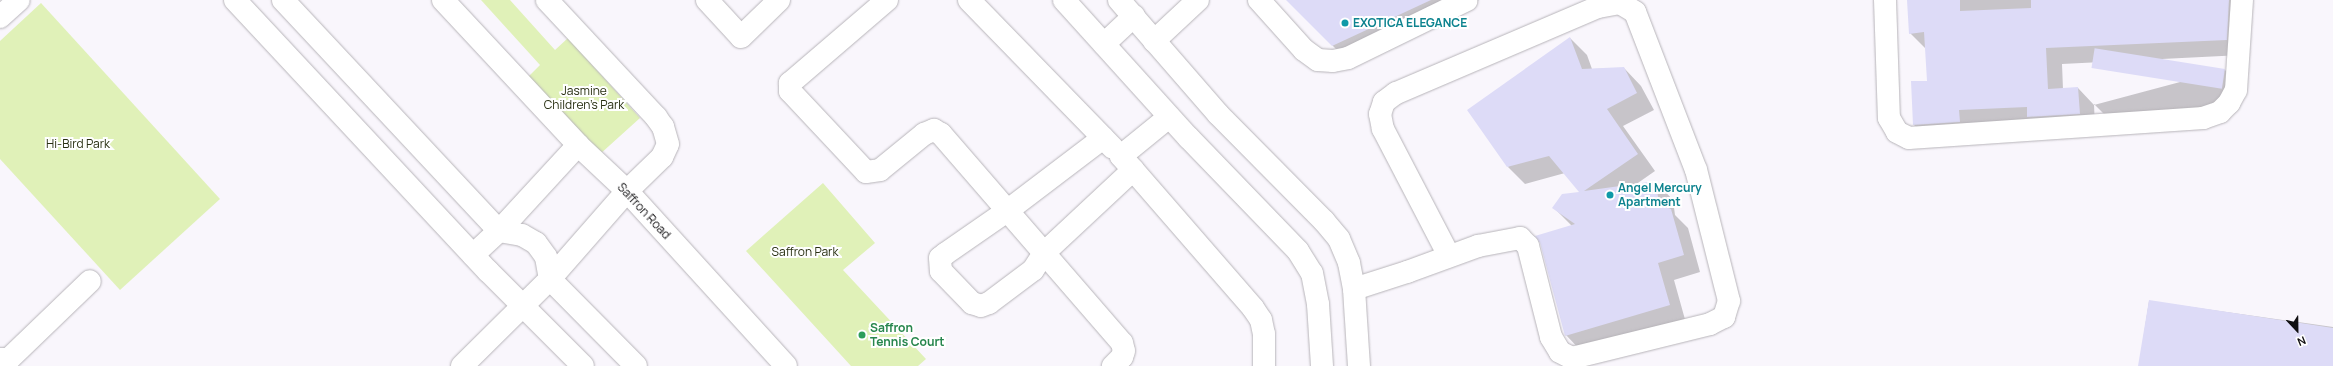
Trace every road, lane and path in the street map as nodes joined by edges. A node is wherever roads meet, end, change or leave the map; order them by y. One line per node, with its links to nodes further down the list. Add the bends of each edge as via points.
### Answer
1 (19, 0): 18 (street)
2 (283, 0): 27 (street)
3 (443, 0): 23 (street, Saffron Road)
4 (547, 0): 25 (street, via 663,127 668,144 662,157)
5 (706, 0): 6 (street, via 741,37)
6 (779, 0)
7 (887, 0): 26 (street, via 790,83 790,92 866,172 880,170 924,134 934,130 941,134)
8 (969, 0): 22 (street)
9 (1064, 0): 20 (street)
10 (1119, 0): 17 (street)
11 (1198, 0): 19 (street)
12 (1259, 0): 13 (street, via 1304,50 1318,60 1333,61 1348,58)
13 (1467, 0)
14 (1885, 0): 15 (street, via 1889,118 1897,132 1909,138 2203,118 2220,112 2236,90)
15 (2242, 0)
16 (244, 3): 29 (street)
17 (1134, 16): 19 (street); 20 (street)
18 (0, 17)
19 (1154, 41): 33 (street, via 1218,114 1339,239 1349,263)
20 (1104, 44): 21 (street)
21 (1169, 117): 24 (street); 42 (street, via 1298,251 1312,273 1318,304)
22 (1103, 138): 24 (street); 26 (street)
23 (578, 145): 25 (street, Saffron Road); 27 (street)
24 (1127, 163): 28 (street); 41 (street, via 1253,308 1261,320 1264,334)
25 (627, 191): 31 (street); 39 (street, Saffron Road)
26 (1007, 211): 28 (street); 28 (street, via 940,258 941,271 972,303 981,306 989,303 1033,270)
27 (499, 230): 29 (street); 31 (street, via 522,235 536,243 546,257)
28 (1044, 253): 40 (street, via 1122,343 1122,357)
29 (473, 255): 34 (street)
30 (1449, 256): 30 (street, via 1478,246 1520,238 1528,246 1551,337 1560,352 1572,358 1710,324 1724,317 1729,301 1696,170 1635,12 1620,3 1598,7 1396,93 1384,102 1380,114 1384,129); 33 (street)
31 (550, 279): 34 (street); 38 (street)
32 (90, 281): 35 (street, via 9,359)
33 (1354, 289): 43 (street)
34 (524, 307): 36 (street); 37 (street)
35 (0, 359)
36 (462, 366)
37 (583, 366)
38 (636, 366)
39 (786, 366)
40 (1113, 366)
41 (1264, 366)
42 (1322, 366)
43 (1359, 366)

